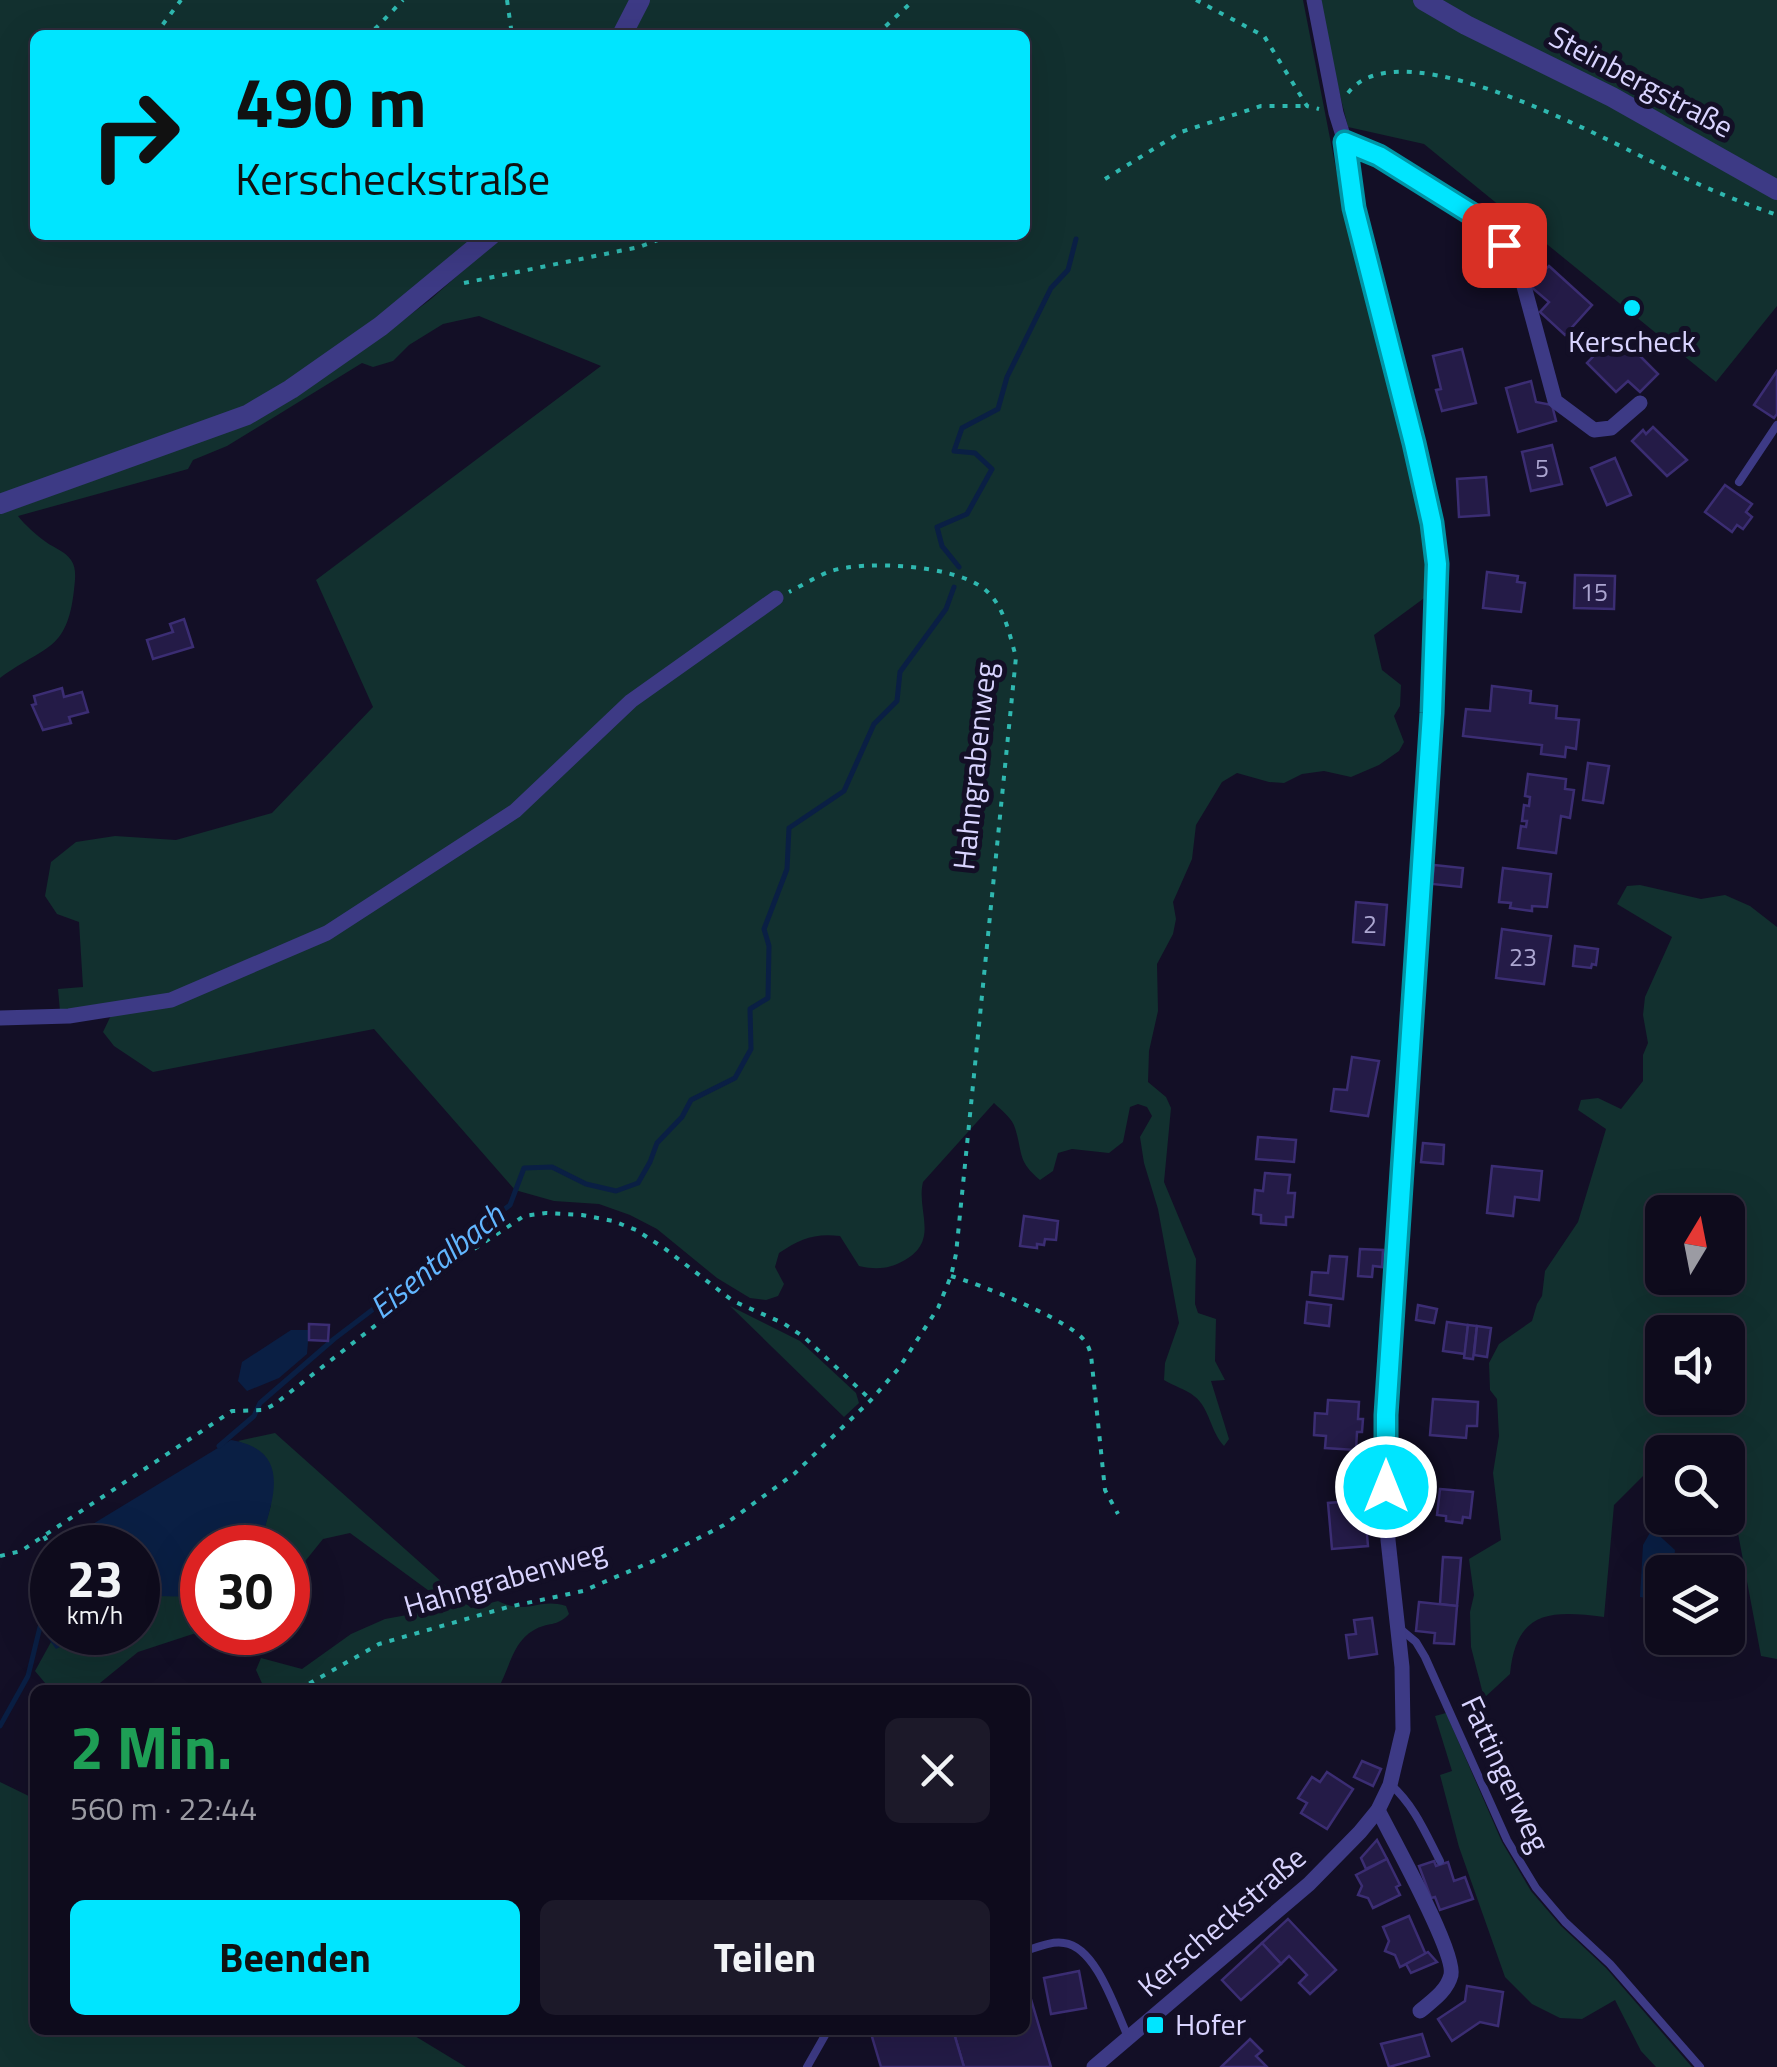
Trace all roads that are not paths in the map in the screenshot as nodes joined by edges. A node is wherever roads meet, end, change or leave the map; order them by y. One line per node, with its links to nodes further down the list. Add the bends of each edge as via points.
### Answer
1 (640, 0): 4 (street)
2 (1314, 0): 5 (street, Kerscheckstraße)
3 (1423, 0): 6 (street, Steinbergstraße)
4 (625, 30)
5 (1345, 142): 8 (street, via 1491,226 1518,264 1555,401 1594,430 1611,428); 14 (street, Kerscheckstraße, via 1354,208 1418,459 1437,564 1386,1415 1388,1540)
6 (1777, 190)
7 (484, 240): 11 (street, via 381,326 247,415)
8 (1640, 403)
9 (1777, 425): 10 (lane)
10 (1739, 482)
11 (0, 504)
12 (776, 598): 13 (street, via 631,701 516,811 327,932 172,1000 68,1016)
13 (0, 1018)
14 (1398, 1628): 15 (street, Kerscheckstraße, via 1403,1730); 24 (lane, Fattingerweg, via 1425,1657 1506,1840 1536,1888)
15 (1390, 1785): 16 (street, Kerscheckstraße); 17 (lane, via 1402,1794)
16 (1378, 1810): 19 (street, via 1452,1970 1444,1989); 21 (street, Kerscheckstraße, via 1318,1876)
17 (1440, 1861)
18 (1030, 1950): 21 (lane, via 1056,1942 1078,1947 1099,1974)
19 (1420, 2011)
20 (825, 2035): 22 (lane)
21 (1129, 2039): 23 (street, Kerscheckstraße)
22 (806, 2067)
23 (1094, 2067)
24 (1700, 2067)

